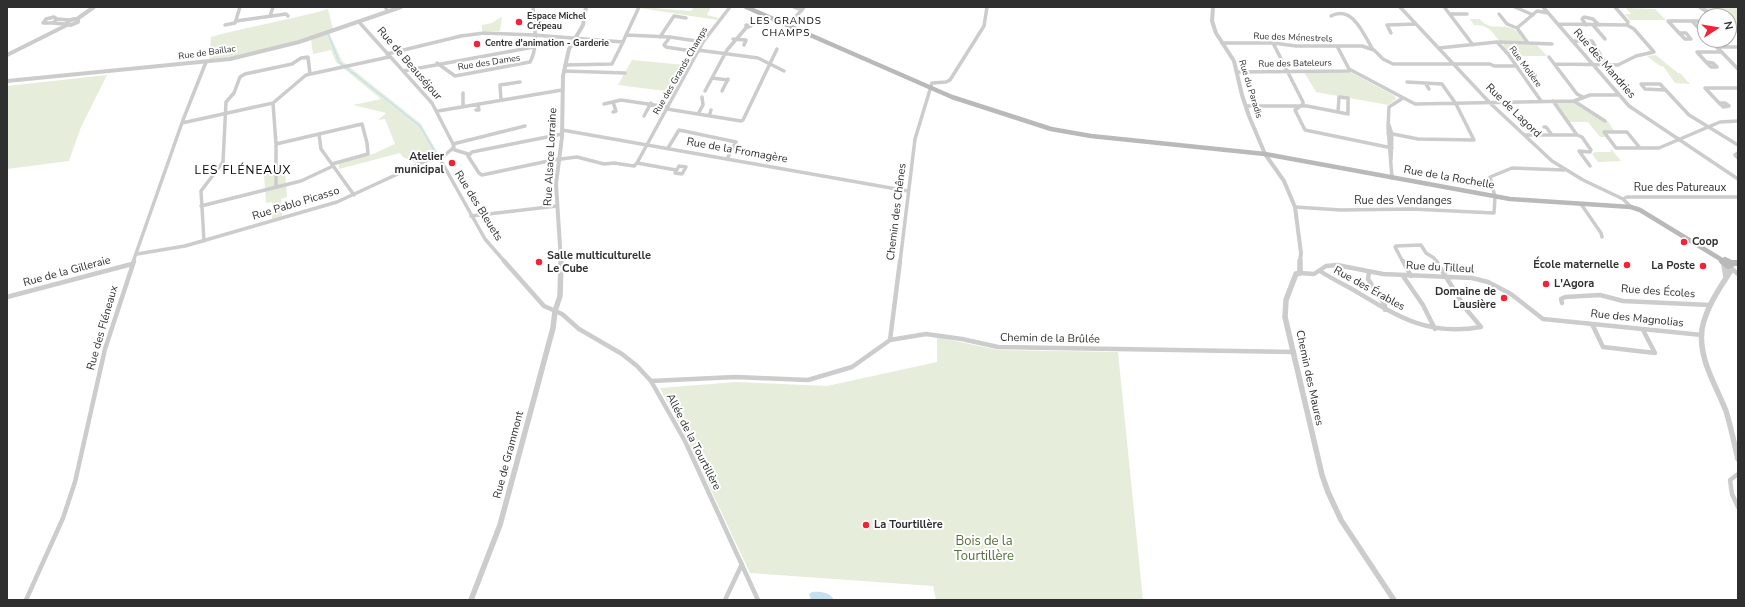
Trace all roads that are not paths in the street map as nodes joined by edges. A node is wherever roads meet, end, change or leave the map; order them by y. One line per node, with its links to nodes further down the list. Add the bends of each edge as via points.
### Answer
1 (94, 7): 35 (street)
2 (240, 7): 37 (street)
3 (273, 7): 30 (street)
4 (385, 7): 22 (street)
5 (402, 7): 22 (street, Rue de Baillac)
6 (533, 7): 53 (street, Rue des Dames, via 536,30)
7 (586, 7): 57 (street, Rue Alsace Lorraine, via 583,25)
8 (639, 7): 54 (street)
9 (730, 7): 62 (street, Rue des Grands Champs)
10 (746, 7): 110 (main road, Rue de la Rochelle)
11 (794, 7): 21 (street)
12 (804, 7): 21 (street)
13 (986, 7): 110 (street, via 984,26 950,80 932,83)
14 (1214, 7): 67 (street, Rue du Paradis, via 1212,21)
15 (1400, 7): 41 (street, Rue de Lagord)
16 (1515, 7): 29 (street)
17 (1540, 7): 23 (street)
18 (1543, 7): 24 (street, Rue des Mandries)
19 (1615, 7): 47 (street, via 1628,22)
20 (1445, 8): 25 (street)
21 (802, 10): 28 (street)
22 (388, 11): 38 (street, Rue de Baillac)
23 (1537, 11): 24 (street); 29 (street)
24 (1548, 13): 42 (street, Rue des Mandries)
25 (1450, 14): 26 (street); 68 (street)
26 (1467, 14)
27 (1499, 14): 50 (street, via 1507,24)
28 (797, 15)
29 (1533, 15): 50 (street)
30 (270, 16): 31 (street); 37 (street)
31 (288, 16)
32 (1331, 16): 65 (street, via 1336,13 1351,15)
33 (686, 18): 55 (street, via 674,16)
34 (57, 19): 36 (street); 39 (street); 39 (street, via 50,18 43,22)
35 (77, 19): 36 (street); 40 (street, via 78,22 75,24)
36 (70, 20): 40 (street)
37 (236, 20): 43 (street, via 236,23)
38 (359, 22): 82 (street, Rue de Beauséjour); 84 (street, Rue de Baillac, via 299,42 230,59)
39 (52, 23): 40 (street)
40 (66, 24): 81 (street)
41 (1416, 24): 51 (street, via 1387,25); 74 (street, Rue de Lagord)
42 (1558, 24): 44 (street); 60 (street, Rue des Mandries)
43 (225, 25)
44 (1586, 25): 45 (street); 46 (street, via 1582,19 1584,17 1595,20)
45 (1593, 25): 46 (street); 59 (street)
46 (1599, 25): 47 (street)
47 (1627, 25): 89 (street, via 1634,29 1654,52 1634,56 1620,64)
48 (1697, 25): 52 (street, via 1692,21 1668,21)
49 (746, 28): 58 (street)
50 (1517, 28): 66 (street)
51 (1391, 32)
52 (1679, 33)
53 (534, 35): 57 (street); 73 (street, Rue des Dames); 82 (street, via 484,33 461,36)
54 (626, 35): 55 (street); 61 (street)
55 (660, 36): 56 (street)
56 (670, 37): 62 (street); 78 (street, via 664,45 666,47)
57 (574, 38): 61 (street); 90 (street, Rue Alsace Lorraine)
58 (733, 39): 70 (street, via 746,40); 80 (street)
59 (1605, 39)
60 (1572, 41): 89 (street, via 1592,41); 92 (street, Rue des Mandries)
61 (623, 42): 90 (street, via 612,64)
62 (703, 42): 78 (street, Rue des Grands Champs)
63 (1497, 42): 66 (street); 68 (street); 93 (street, Rue Molière)
64 (1273, 43): 67 (street, Rue des Ménestrels); 71 (street, Rue des Ménestrels); 99 (street)
65 (1369, 43): 72 (street); 77 (street)
66 (1528, 43): 69 (street)
67 (1222, 44): 101 (street, Rue du Paradis, via 1234,61)
68 (1473, 44): 74 (street)
69 (1552, 44)
70 (744, 45)
71 (1337, 46): 72 (street, Rue des Ménestrels); 94 (street)
72 (1362, 46): 77 (street, Rue des Ménestrels)
73 (534, 47): 86 (street, Rue des Dames); 86 (street, Rue des Dames, via 532,60 526,64 462,76 451,74)
74 (1439, 48): 87 (street, Rue de Lagord)
75 (1717, 48): 79 (street)
76 (777, 49): 91 (street)
77 (1374, 50): 87 (street, Rue des Ménestrels, via 1383,60 1393,64)
78 (698, 51): 80 (street); 137 (street, Rue des Grands Champs)
79 (1722, 52): 85 (street, via 1697,52); 95 (street)
80 (723, 54): 91 (street, via 758,58); 105 (street)
81 (7, 55)
82 (388, 55): 97 (street, Rue de Beauséjour); 104 (street)
83 (1549, 57): 88 (street)
84 (206, 62): 106 (street, Rue de Baillac); 149 (street, Rue des Fléneaux)
85 (1706, 62)
86 (437, 63): 97 (street, Rue des Dames)
87 (1453, 64): 93 (street, Rue des Ménestrels); 129 (street, Rue de Lagord)
88 (1555, 64): 92 (street); 120 (street, via 1577,94)
89 (1606, 64): 92 (street)
90 (565, 65): 100 (street, Rue Alsace Lorraine)
91 (768, 65): 98 (street); 146 (street, via 744,119 740,121)
92 (1593, 65): 118 (street, Rue des Mandries)
93 (1517, 66): 123 (street, Rue Molière)
94 (1348, 68): 96 (street); 102 (street)
95 (1737, 68)
96 (1344, 70): 99 (street, Rue des Bateleurs); 102 (street, Rue des Bateleurs)
97 (403, 71): 140 (street, Rue de Beauséjour)
98 (784, 71)
99 (1287, 71): 101 (street, Rue des Bateleurs); 135 (street, via 1303,102)
100 (564, 72): 103 (street); 113 (street, Rue Alsace Lorraine)
101 (1237, 72): 134 (street, Rue du Paradis)
102 (1353, 72): 121 (street)
103 (625, 73)
104 (310, 74): 126 (street); 143 (street, via 308,57 292,64 242,75 234,93 226,102)
105 (712, 78): 115 (street); 116 (street, via 728,79)
106 (7, 81)
107 (520, 82): 122 (street, via 500,85)
108 (1407, 82): 109 (street)
109 (1426, 84): 112 (street); 132 (street, via 1442,84)
110 (930, 88): 170 (main road, Rue de la Rochelle, via 1064,132); 183 (street, Chemin des Chênes, via 914,139)
111 (1738, 88): 133 (street, via 1705,88)
112 (1429, 89)
113 (562, 90): 122 (street); 153 (street, Rue Alsace Lorraine)
114 (1665, 90): 114 (street, via 1660,84 1641,84 1645,90); 151 (street, via 1684,111)
115 (705, 91)
116 (722, 91)
117 (463, 93): 136 (street)
118 (1618, 95): 120 (street, via 1592,94); 159 (street, Rue des Mandries, via 1634,110)
119 (702, 97): 144 (street, via 703,105)
120 (1583, 97): 125 (street)
121 (1402, 98): 132 (street, via 1415,104); 155 (street, via 1389,107)
122 (501, 100): 130 (street)
123 (1541, 101): 124 (street); 129 (street)
124 (1553, 101): 125 (street); 158 (street)
125 (1574, 101): 147 (street)
126 (273, 102): 143 (street); 160 (street)
127 (613, 102): 128 (street, via 621,100); 131 (street); 141 (street, via 616,111)
128 (651, 103): 137 (street); 145 (street)
129 (1490, 103): 132 (street); 156 (street, Rue de Lagord)
130 (478, 104): 136 (street); 138 (street, via 479,110)
131 (604, 104)
132 (1456, 104): 155 (street, via 1474,140 1418,139)
133 (1720, 104)
134 (1246, 106): 135 (street); 170 (street, Rue du Paradis)
135 (1300, 106): 142 (street); 164 (street, via 1295,111 1306,131)
136 (463, 107): 140 (street)
137 (668, 108): 144 (street); 162 (street, Rue des Grands Champs)
138 (476, 110)
139 (711, 110): 146 (street)
140 (438, 111): 161 (street, Rue de Beauséjour)
141 (613, 112)
142 (1338, 112): 142 (street, via 1348,114 1348,98 1339,97)
143 (226, 113): 149 (street); 189 (street, via 223,162 201,191)
144 (698, 114): 146 (street)
145 (644, 116)
146 (709, 116)
147 (1605, 121)
148 (1738, 121): 151 (street)
149 (182, 123): 196 (street, Rue des Fléneaux)
150 (524, 126): 161 (street)
151 (1707, 126): 159 (street); 163 (street)
152 (1544, 127): 157 (street)
153 (562, 132): 162 (street, Rue de la Fromagère); 169 (street); 173 (street, Rue Alsace Lorraine)
154 (319, 134): 160 (street); 176 (street, via 320,149); 176 (street, via 362,124 368,154)
155 (1390, 134): 164 (street)
156 (1524, 135): 157 (street); 179 (street, Rue de Lagord)
157 (1552, 135): 158 (street)
158 (1577, 135): 177 (street, via 1582,137 1591,150 1579,151)
159 (1678, 139): 166 (street, via 1659,148); 181 (street, Rue des Mandries)
160 (276, 144): 182 (street)
161 (453, 144): 167 (street)
162 (648, 144): 165 (street, Rue de la Fromagère); 175 (street, Rue des Grands Champs)
163 (1738, 145)
164 (1390, 147): 180 (street)
165 (668, 148): 174 (street, Rue de la Fromagère); 174 (street, via 679,130 736,142)
166 (1640, 148): 166 (street, via 1616,148 1604,132 1627,132)
167 (452, 149): 169 (street); 172 (street, Rue Pablo Picasso)
168 (1738, 153): 171 (street, via 1735,155)
169 (468, 154): 173 (street, via 472,164 482,174)
170 (1265, 154): 180 (main road, Rue de la Rochelle); 192 (street, Chemin des Maures, via 1284,181)
171 (1738, 158)
172 (440, 159): 184 (street, Rue Pablo Picasso, via 428,160); 193 (street, Rue des Bleuets)
173 (559, 159): 175 (street, via 577,157 604,164 634,166); 190 (street, Rue Alsace Lorraine)
174 (727, 159): 183 (street, Rue de la Fromagère)
175 (637, 163): 178 (street)
176 (332, 165): 182 (street, via 301,181); 184 (street)
177 (1590, 166)
178 (676, 170)
179 (1564, 170): 185 (street, via 1507,168 1490,177); 187 (street, Rue de Lagord)
180 (1392, 178): 185 (main road, Rue de la Rochelle)
181 (1738, 179)
182 (276, 187): 189 (street)
183 (908, 191): 219 (street, Chemin des Chênes)
184 (354, 195): 195 (street, Rue Pablo Picasso)
185 (1495, 197): 188 (main road, Rue de la Rochelle); 192 (street, Rue des Vendanges, via 1495,211 1492,213)
186 (1738, 197): 187 (street, Rue des Patureaux)
187 (1623, 198): 191 (street, Rue de Lagord)
188 (1581, 204): 191 (main road, Rue de la Rochelle); 194 (street)
189 (201, 206): 195 (street)
190 (557, 206): 193 (street); 213 (street, Rue Alsace Lorraine, via 561,281)
191 (1631, 206): 199 (main road)
192 (1296, 207): 202 (street, Chemin des Maures, via 1301,253)
193 (471, 216): 213 (street, Rue des Bleuets, via 485,239 534,295 544,306)
194 (1602, 237)
195 (204, 241): 196 (street, Rue Pablo Picasso)
196 (137, 254): 197 (street, Rue des Fléneaux)
197 (132, 264): 207 (street, Rue de la Gilleraie); 227 (street, Rue des Fléneaux, via 105,349 75,482 63,518)
198 (1738, 264): 199 (main road)
199 (1730, 267): 206 (street); 206 (street)
200 (1320, 271): 201 (street, Rue du Tilleul, via 1326,266 1337,265); 202 (street, Rue du Tilleul, via 1314,274); 209 (street, Rue des Érables)
201 (1369, 272): 203 (street, Rue du Tilleul); 208 (street, via 1368,279)
202 (1300, 273): 220 (street, Chemin des Maures, via 1296,274 1285,308)
203 (1404, 276): 204 (street, Rue du Tilleul); 216 (street)
204 (1411, 276): 205 (street, Rue du Tilleul); 205 (street, via 1395,246 1421,245)
205 (1447, 277): 214 (street, Rue du Tilleul, via 1472,278 1488,282 1515,296 1541,318); 216 (street, Rue des Érables, via 1466,309 1482,327 1461,330)
206 (1726, 277): 211 (street)
207 (7, 297)
208 (1381, 299): 209 (street); 212 (street)
209 (1370, 301): 212 (street, Rue des Érables)
210 (1562, 303): 211 (street, Rue des Écoles, via 1561,299 1564,297 1600,295 1623,301)
211 (1710, 305): 218 (street)
212 (1385, 310): 216 (street, Rue des Érables)
213 (555, 311): 221 (street, Allée de la Tourtillère, via 579,329 622,354); 228 (street, Rue de Grammont, via 553,328 514,480 500,525)
214 (1570, 321): 215 (street, Rue des Magnolias)
215 (1592, 324): 217 (street, Rue des Magnolias); 217 (street, via 1603,347 1655,353)
216 (1435, 329)
217 (1643, 330): 218 (street, Rue des Magnolias)
218 (1702, 335): 222 (street, via 1704,357 1729,421)
219 (890, 340): 220 (street, Chemin de la Brûlée, via 931,334 998,348); 221 (street, Chemin de la Brûlée, via 852,367 808,380 735,377)
220 (1294, 352): 231 (street, Chemin des Maures, via 1326,486 1344,525)
221 (651, 381): 226 (street, Allée de la Tourtillère, via 685,441)
222 (1737, 453): 223 (street)
223 (1738, 459)
224 (1738, 474): 225 (street, via 1730,480)
225 (1738, 507)
226 (742, 564): 229 (street); 230 (street, Allée de la Tourtillère)
227 (26, 600)
228 (471, 600)
229 (725, 600)
230 (758, 600)
231 (1394, 600)

